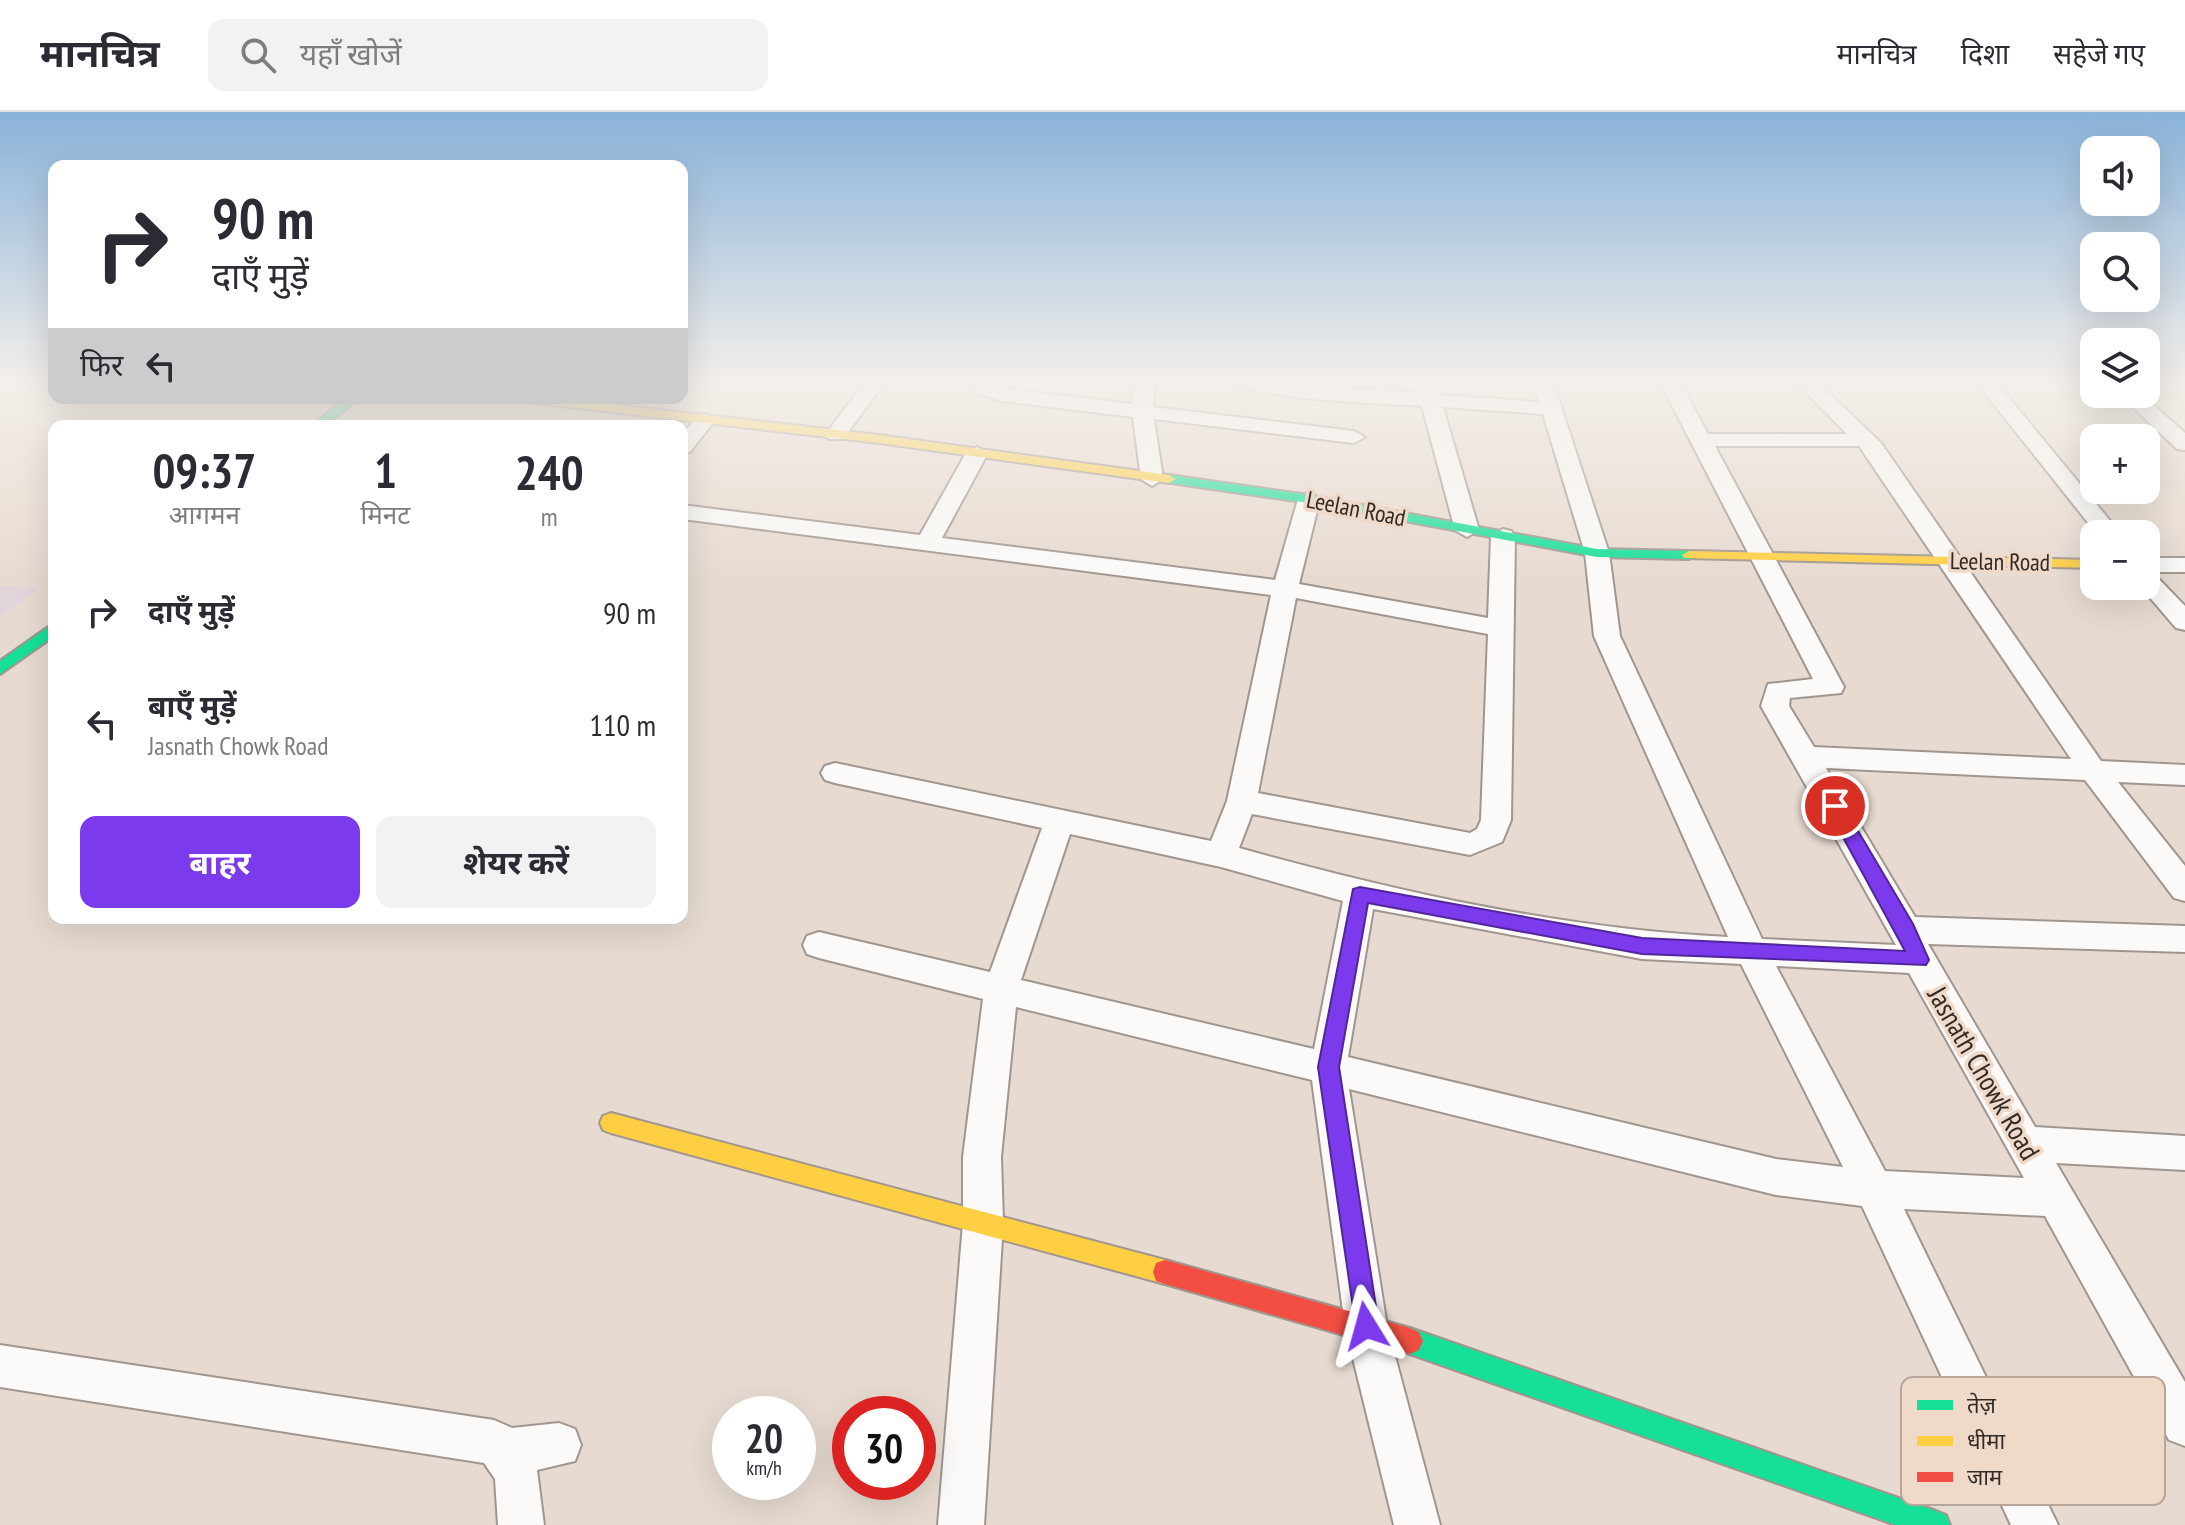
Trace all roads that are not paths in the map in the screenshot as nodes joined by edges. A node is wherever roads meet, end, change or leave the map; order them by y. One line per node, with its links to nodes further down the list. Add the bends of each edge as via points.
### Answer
1 (937, 448): 8 (street, Leelan Road)
2 (1147, 448): 9 (street)
3 (1444, 448): 13 (street)
4 (1564, 448): 16 (street)
5 (1706, 448): 17 (street, Jasnath Chowk Road)
6 (1871, 448): 18 (street)
7 (2039, 448): 12 (street)
8 (977, 453): 9 (street, Leelan Road); 15 (street)
9 (1152, 479): 10 (street, Leelan Road)
10 (1309, 499): 13 (street, Leelan Road); 22 (street)
11 (688, 513): 15 (street)
12 (2098, 520)
13 (1467, 530): 14 (street, Leelan Road)
14 (1503, 536): 16 (street, Leelan Road); 25 (street)
15 (927, 544): 22 (street)
16 (1597, 553): 17 (street, Leelan Road); 40 (street, via 1607,636)
17 (1762, 555): 18 (street, Leelan Road); 28 (street, Jasnath Chowk Road, via 1831,687 1788,687 1775,697 1775,706)
18 (1953, 562): 19 (street, Leelan Road); 29 (street)
19 (2080, 564)
20 (2160, 565): 21 (street)
21 (2185, 565)
22 (1285, 589): 25 (street); 32 (street)
23 (2160, 594): 24 (street)
24 (2185, 622)
25 (1500, 628): 32 (street, via 1496,820 1485,842 1470,844)
26 (48, 633): 27 (street)
27 (0, 669)
28 (1806, 757): 29 (street); 37 (street, Jasnath Chowk Road)
29 (2094, 772): 31 (street); 35 (street)
30 (835, 773): 33 (street)
31 (2185, 775)
32 (1242, 801): 34 (street)
33 (1059, 821): 34 (street); 42 (street)
34 (1221, 855): 36 (street)
35 (2185, 889)
36 (1360, 894): 40 (street, via 1642,946); 43 (street)
37 (1906, 930): 38 (street); 41 (street, Jasnath Chowk Road)
38 (2185, 939)
39 (819, 945): 42 (street)
40 (1752, 953): 41 (street); 47 (street)
41 (1919, 960): 45 (street, Jasnath Chowk Road)
42 (1001, 990): 43 (street); 49 (street, via 982,1157)
43 (1328, 1067): 47 (street, via 1748,1171); 50 (street)
44 (611, 1123): 49 (street)
45 (2024, 1144): 46 (street); 48 (street, Jasnath Chowk Road)
46 (2185, 1153)
47 (1874, 1189): 48 (street); 52 (street)
48 (2055, 1198): 53 (street, Jasnath Chowk Road)
49 (983, 1223): 50 (street); 60 (street)
50 (1366, 1326): 61 (street); 62 (street)
51 (0, 1366): 57 (street, via 475,1437)
52 (1964, 1377)
53 (2158, 1377)
54 (2165, 1389): 55 (street, Jasnath Chowk Road)
55 (2185, 1424)
56 (559, 1445): 57 (street)
57 (508, 1451): 59 (street, via 517,1470)
58 (2025, 1505): 63 (street)
59 (521, 1525)
60 (968, 1525)
61 (1417, 1525)
62 (1936, 1525)
63 (2035, 1525)

